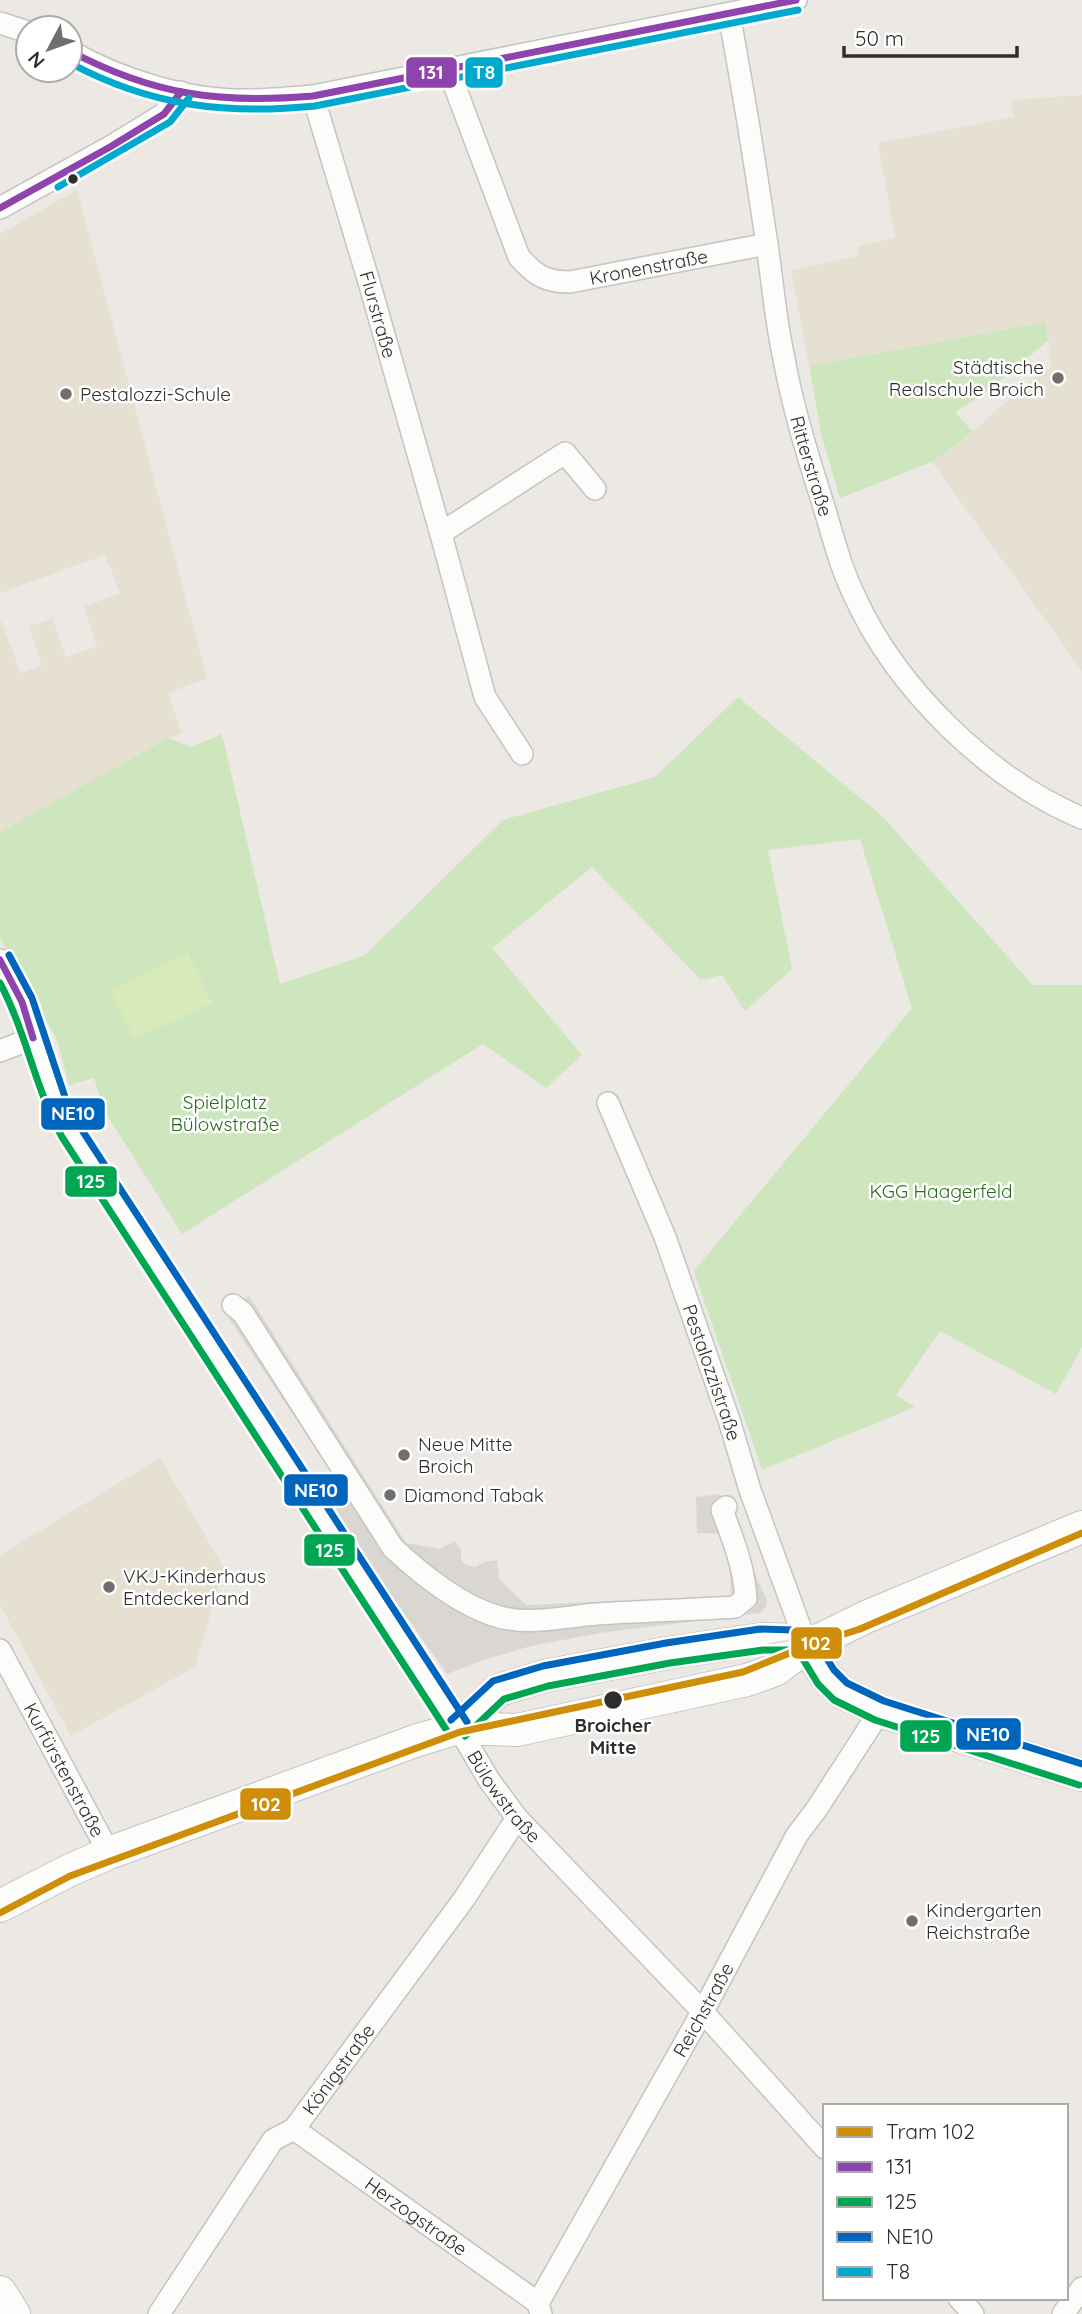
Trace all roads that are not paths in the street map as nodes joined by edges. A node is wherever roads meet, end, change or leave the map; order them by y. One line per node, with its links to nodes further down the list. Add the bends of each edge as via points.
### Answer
1 (796, 0): 2 (street)
2 (729, 14): 4 (street); 8 (street, Ritterstraße)
3 (84, 59): 5 (street, via 101,69)
4 (449, 71): 6 (street); 8 (street, Kronenstraße, via 519,257 532,272 552,282 570,282)
5 (181, 92): 6 (street, via 246,100); 7 (street, via 164,114)
6 (313, 96): 10 (street, Flurstraße)
7 (0, 208)
8 (767, 244): 12 (street, Ritterstraße, via 786,367 811,469 855,597 888,654 961,741)
9 (595, 489): 10 (street, via 565,453)
10 (441, 533): 11 (street, Flurstraße, via 485,697)
11 (522, 754)
12 (1082, 818)
13 (0, 960): 14 (street, Bülowstraße, via 22,1002)
14 (33, 1038): 15 (street); 23 (street, Bülowstraße, via 57,1107 71,1132)
15 (0, 1051)
16 (608, 1103): 20 (street, Pestalozzistraße, via 666,1237)
17 (233, 1305): 18 (street, via 243,1313 393,1548 448,1592 489,1614 520,1622 735,1607 746,1598 745,1582 722,1510)
18 (726, 1507)
19 (1082, 1527): 20 (main road)
20 (807, 1646): 22 (main road, via 841,1692); 23 (main road, via 775,1670 729,1685 517,1730); 23 (main road, via 792,1640 762,1639 545,1676 499,1690)
21 (0, 1650): 26 (street, Kurfürstenstraße)
22 (880, 1711): 24 (main road); 28 (street, Reichstraße, via 797,1835)
23 (458, 1728): 25 (street, Bülowstraße); 26 (main road)
24 (1082, 1774)
25 (517, 1818): 28 (street, Bülowstraße); 29 (street, Königstraße, via 464,1899)
26 (109, 1853): 27 (main road)
27 (0, 1906)
28 (702, 2011): 30 (street, Bülowstraße); 34 (street, Reichstraße)
29 (294, 2129): 34 (street, Herzogstraße); 36 (street, Königstraße, via 273,2140)
30 (823, 2146)
31 (1082, 2288): 38 (street)
32 (0, 2292): 35 (main road)
33 (961, 2300): 37 (street)
34 (539, 2308)
35 (14, 2314)
36 (159, 2314)
37 (973, 2314)
38 (1063, 2314)

